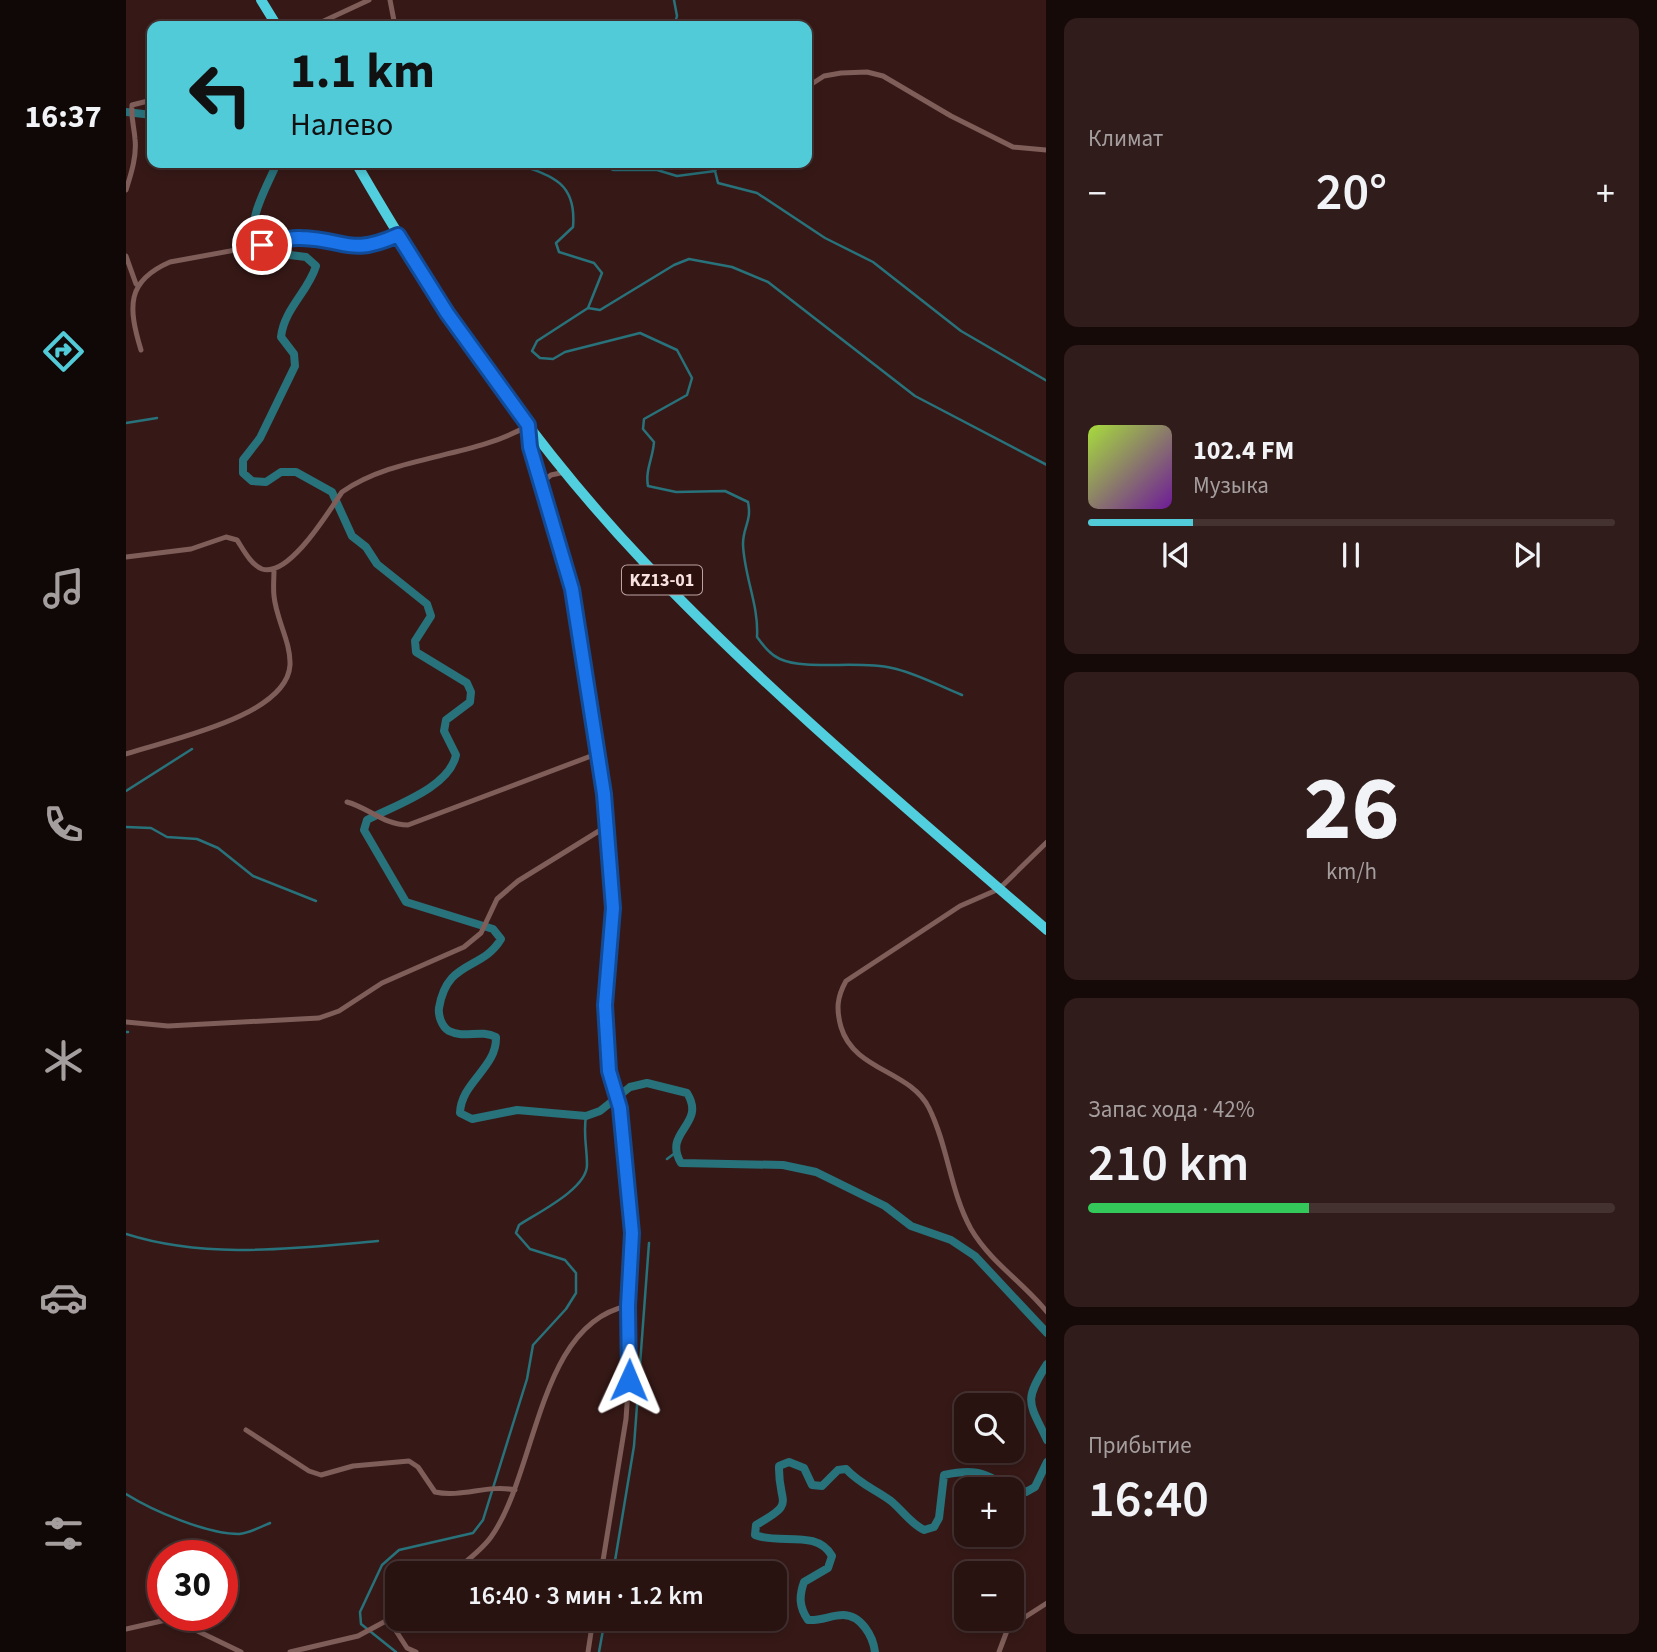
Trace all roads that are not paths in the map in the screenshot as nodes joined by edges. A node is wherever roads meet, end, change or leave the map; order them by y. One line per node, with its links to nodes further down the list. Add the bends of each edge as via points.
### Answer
1 (261, 0): 4 (highway)
2 (369, 0): 5 (street)
3 (390, 0): 6 (street)
4 (274, 21)
5 (324, 21)
6 (394, 21)
7 (812, 84): 9 (street, via 841,73 883,76 1013,147)
8 (147, 102): 11 (street, via 132,106 135,148)
9 (1046, 150)
10 (359, 168): 12 (highway, KZ13-01)
11 (126, 190)
12 (398, 235): 14 (street, via 360,248 300,237 170,262 150,270); 16 (highway, KZ13-01, via 447,313)
13 (126, 256): 14 (street)
14 (136, 284): 15 (street, via 132,319)
15 (141, 351)
16 (528, 425): 17 (highway, KZ13-01); 18 (street); 20 (street, via 507,438 353,485 342,492 293,558)
17 (566, 471): 18 (street); 26 (highway, KZ13-01, via 642,560 713,632)
18 (540, 484): 21 (street, via 572,589)
19 (126, 557): 20 (street, via 191,549 226,537 237,540 262,569)
20 (274, 569): 22 (street, via 274,597 290,662 281,685 268,701 247,714)
21 (599, 753): 23 (street, via 408,825 394,825); 24 (street)
22 (126, 754)
23 (347, 802)
24 (607, 827): 28 (street, via 497,899 481,933 464,947 382,984 339,1011 319,1018 168,1026); 29 (street, via 613,908 605,1005 609,1071 620,1108 632,1233)
25 (1046, 842): 26 (street)
26 (999, 889): 27 (highway, KZ13-01); 30 (street, via 960,906 846,981 837,1013 855,1052 919,1093 929,1108 953,1189 971,1229 998,1266 1032,1293)
27 (1046, 930)
28 (126, 1022)
29 (628, 1306): 32 (street, via 609,1310 578,1335 550,1385); 34 (street, via 631,1361 626,1419)
30 (1046, 1312)
31 (246, 1430): 32 (street, via 321,1475 353,1466 409,1461 435,1492 446,1495 501,1486)
32 (515, 1490): 33 (street, via 492,1537)
33 (465, 1561)
34 (603, 1561)
35 (1046, 1603): 44 (street, via 1008,1628)
36 (385, 1622): 41 (street, via 358,1636)
37 (126, 1629): 40 (street, via 166,1620)
38 (396, 1631): 42 (street)
39 (591, 1631): 43 (street)
40 (241, 1652)
41 (290, 1652)
42 (416, 1652)
43 (588, 1652)
44 (999, 1652)

